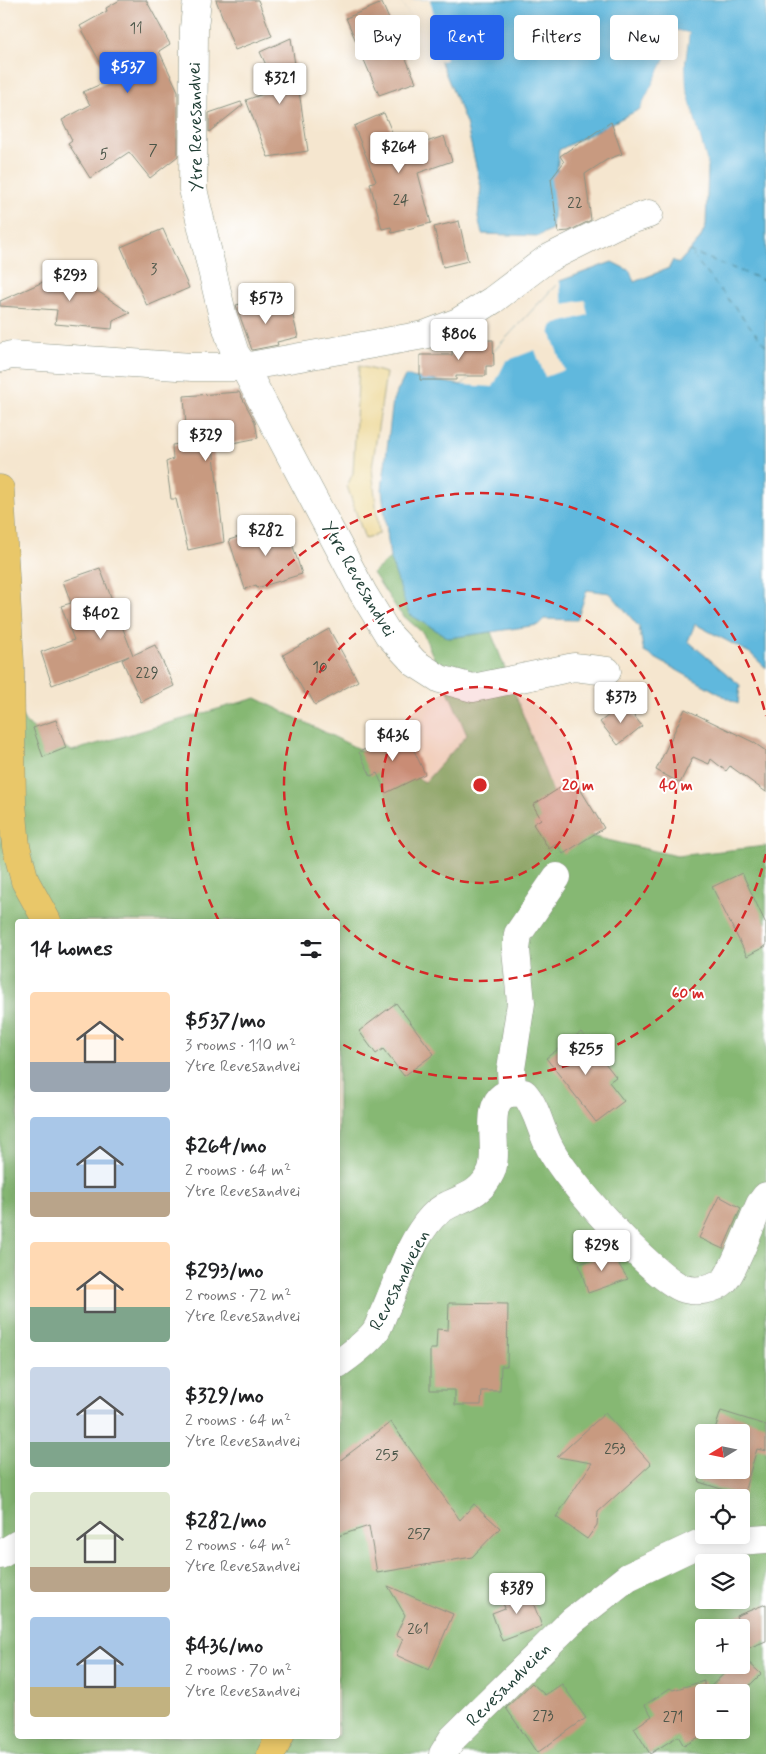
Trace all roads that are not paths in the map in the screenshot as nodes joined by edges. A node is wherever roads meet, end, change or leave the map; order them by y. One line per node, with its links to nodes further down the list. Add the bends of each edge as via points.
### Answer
1 (197, 0): 4 (street, Ytre Revesandvei, via 193,189 222,313 234,353)
2 (649, 214): 4 (street, via 615,225 547,259 493,300 458,322 432,332)
3 (0, 358): 4 (street, via 11,355 192,367)
4 (244, 367): 6 (street, Ytre Revesandvei, via 363,593 388,634 415,663 440,679 473,688 574,667)
5 (0, 489): 8 (main road, via 16,846 24,881)
6 (607, 671)
7 (557, 877): 9 (street, via 518,934 516,950 521,1003 511,1070)
8 (46, 919)
9 (512, 1091): 10 (street, via 524,1093 533,1103 550,1148 576,1186 653,1269 683,1289 712,1289 725,1279); 11 (street, Revesandveien, via 501,1097 494,1110 492,1170 486,1182 469,1198 443,1207 431,1218 413,1248 375,1332)
10 (766, 1196)
11 (340, 1362)
12 (766, 1539): 17 (street, Revesandveien, via 698,1544 628,1577 572,1621 453,1738)
13 (15, 1546): 14 (street)
14 (0, 1555)
15 (279, 1739): 16 (main road)
16 (272, 1754)
17 (442, 1754)

